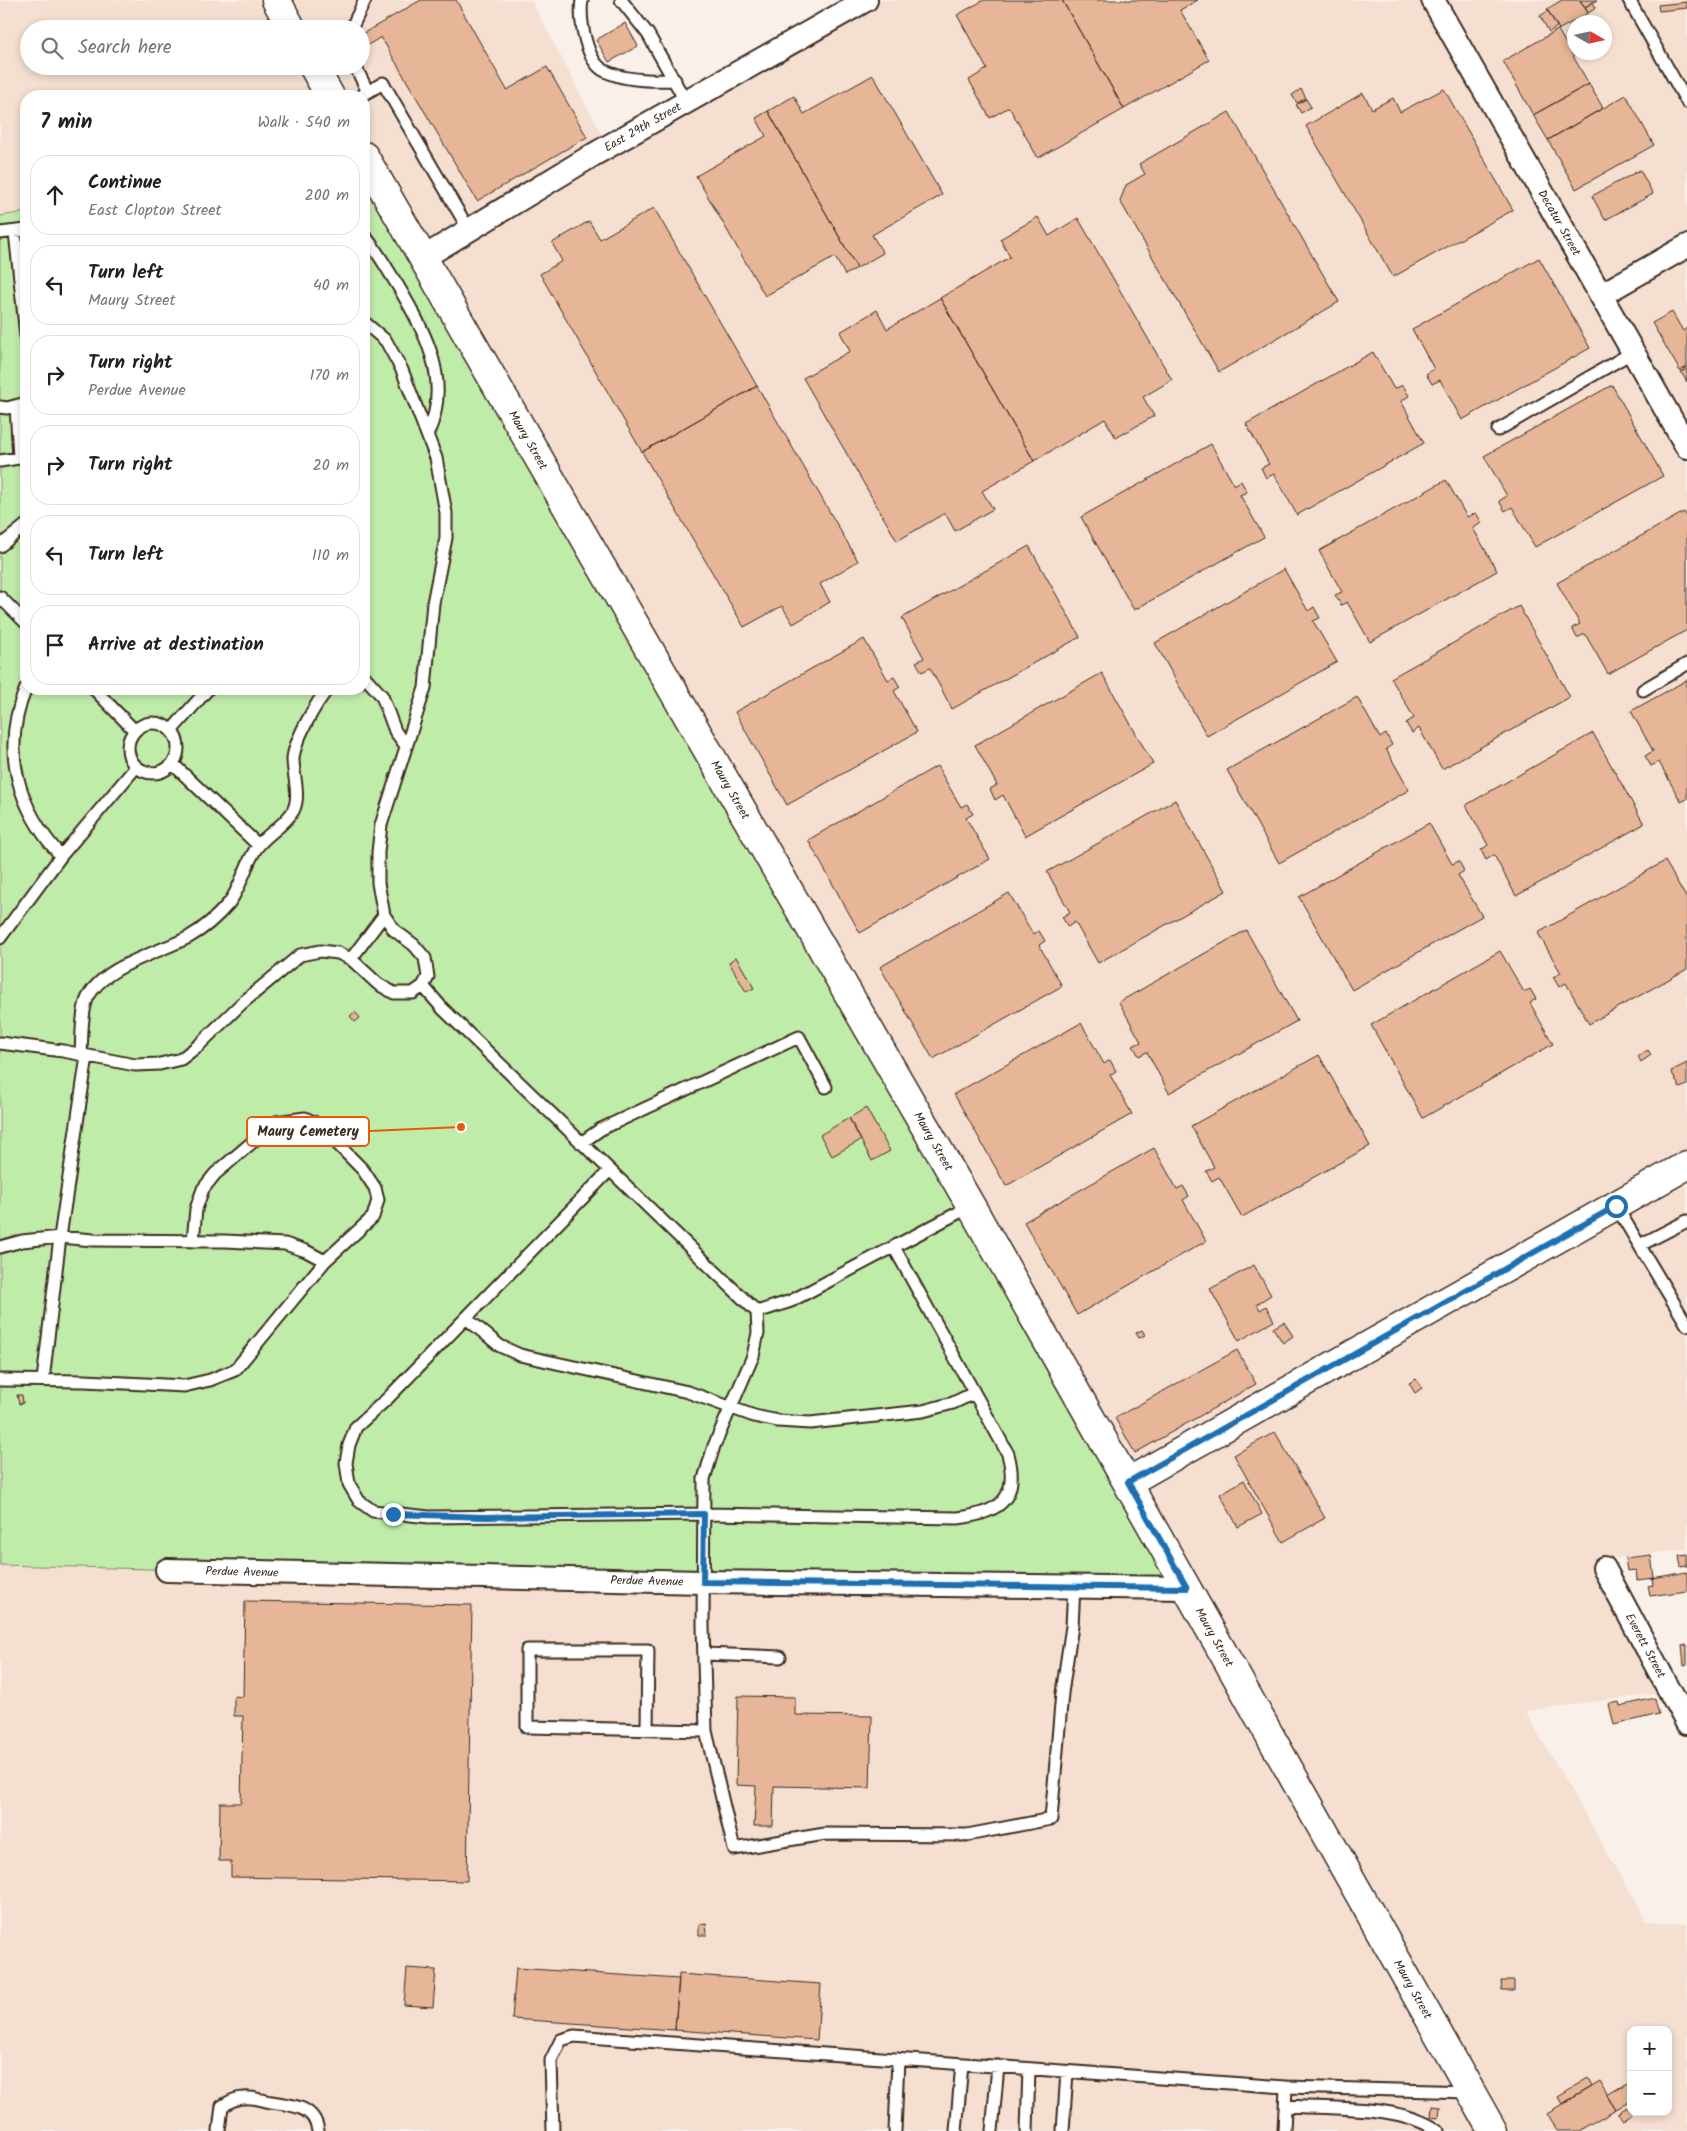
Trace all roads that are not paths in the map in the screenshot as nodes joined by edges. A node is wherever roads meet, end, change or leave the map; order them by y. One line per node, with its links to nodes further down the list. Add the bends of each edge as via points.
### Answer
1 (276, 0): 8 (street)
2 (365, 0): 9 (lane)
3 (582, 0): 12 (lane, via 584,36 598,66 616,75 654,81)
4 (621, 0): 12 (lane, via 648,34)
5 (1433, 0): 25 (street, Decatur Street)
6 (1629, 0): 17 (lane)
7 (854, 3): 16 (street, East 29th Street)
8 (287, 20)
9 (355, 20)
10 (318, 75): 13 (street)
11 (358, 75): 14 (lane)
12 (675, 80): 16 (lane)
13 (327, 90)
14 (363, 90)
15 (370, 91): 19 (lane, via 383,83)
16 (686, 102): 19 (street, East 29th Street)
17 (1687, 102)
18 (370, 167): 24 (street, Maury Street)
19 (469, 230): 24 (street, East 29th Street)
20 (20, 231): 21 (lane)
21 (0, 233)
22 (370, 244): 32 (lane, via 412,310 435,360 438,399)
23 (1687, 246): 25 (street)
24 (421, 258): 65 (street, Maury Street)
25 (1601, 295): 27 (street, Decatur Street)
26 (370, 327): 32 (lane, via 386,341 398,362)
27 (1633, 352): 31 (lane); 33 (street, Decatur Street)
28 (20, 404): 29 (lane)
29 (0, 407)
30 (20, 422): 34 (lane, via 18,458)
31 (1498, 430)
32 (428, 433): 48 (lane, via 443,485 446,538 433,602 424,688)
33 (1687, 447)
34 (0, 462)
35 (20, 530): 36 (lane)
36 (0, 546)
37 (0, 597): 38 (lane)
38 (20, 617)
39 (1687, 664): 41 (lane)
40 (370, 683): 48 (lane, via 382,696 395,731)
41 (1643, 690)
42 (24, 695): 52 (lane, via 16,718 14,766 23,799 36,827)
43 (100, 695): 46 (lane)
44 (203, 695): 47 (lane)
45 (325, 695): 51 (lane, via 295,746 293,777 296,795 293,811 278,830)
46 (134, 730): 47 (lane, via 141,725 157,723); 50 (lane, via 128,753)
47 (171, 731): 49 (lane, via 178,746)
48 (406, 746): 54 (lane, via 381,825 378,883)
49 (173, 764): 50 (lane, via 160,773 151,774); 51 (lane)
50 (136, 767): 52 (lane)
51 (258, 845): 60 (lane, via 240,885 211,923 189,937 115,970 101,981 86,1003)
52 (61, 856): 55 (lane)
53 (0, 915): 55 (lane)
54 (384, 915): 57 (lane); 58 (lane, via 394,930 425,958 428,977)
55 (11, 922): 56 (lane)
56 (0, 938)
57 (351, 959): 58 (lane, via 378,984 394,993 413,993); 60 (lane, via 338,953 320,951 300,955 182,1058 160,1064 135,1065)
58 (423, 986): 62 (lane)
59 (0, 1043): 60 (lane)
60 (84, 1056): 68 (lane)
61 (826, 1087): 62 (lane, via 799,1037 601,1130)
62 (581, 1143): 64 (lane)
63 (1687, 1165): 66 (street)
64 (609, 1170): 74 (lane); 75 (lane)
65 (971, 1206): 71 (lane); 81 (street, Maury Street)
66 (1616, 1206): 70 (lane); 81 (street)
67 (1687, 1221): 70 (lane)
68 (60, 1237): 69 (lane); 72 (lane, via 22,1241); 78 (lane)
69 (193, 1241): 73 (lane, via 285,1244); 73 (lane, via 196,1209 203,1189 216,1174 276,1122 305,1118 318,1124 364,1170 378,1200 373,1217)
70 (1640, 1245): 76 (lane)
71 (894, 1247): 74 (lane, via 791,1301); 79 (lane)
72 (0, 1248)
73 (325, 1261): 78 (lane, via 235,1370 184,1386)
74 (757, 1312): 80 (lane, via 758,1333 753,1356)
75 (466, 1318): 80 (lane, via 500,1346 520,1355 688,1392); 82 (lane, via 356,1427 346,1463 349,1484 359,1501 372,1511 429,1517)
76 (1687, 1325)
77 (0, 1380): 78 (lane)
78 (42, 1380)
79 (974, 1393): 80 (lane, via 923,1411 810,1423 762,1418); 82 (lane, via 1008,1454 1012,1471 1005,1499 995,1510 958,1518)
80 (730, 1407): 82 (lane, via 704,1479)
81 (1128, 1482): 87 (street, Maury Street)
82 (704, 1514): 85 (lane)
83 (1604, 1568): 90 (street, Everett Street)
84 (167, 1570): 85 (street, Perdue Avenue)
85 (703, 1582): 86 (street, Perdue Avenue); 88 (lane)
86 (1074, 1587): 87 (street, Perdue Avenue); 92 (lane, via 1051,1819 967,1835 824,1834 734,1849)
87 (1187, 1588): 99 (street, Maury Street)
88 (704, 1654): 89 (lane); 92 (lane)
89 (780, 1657)
90 (1687, 1722)
91 (647, 1729): 91 (lane, via 527,1727 527,1650 648,1650); 92 (lane)
92 (706, 1731)
93 (898, 2059): 94 (lane); 103 (lane, via 574,2036 561,2040 551,2060); 104 (lane)
94 (962, 2064): 95 (lane); 105 (lane)
95 (998, 2066): 96 (lane); 106 (lane)
96 (1030, 2069): 97 (lane); 107 (lane)
97 (1067, 2072): 98 (lane); 108 (lane)
98 (1286, 2087): 99 (lane); 100 (lane)
99 (1472, 2092): 111 (street, Maury Street)
100 (1285, 2106): 109 (lane); 110 (lane, via 1398,2113 1429,2124)
101 (220, 2131): 102 (lane, via 222,2106 244,2098 306,2109 314,2117)
102 (318, 2131)
103 (553, 2131)
104 (895, 2131)
105 (956, 2131)
106 (992, 2131)
107 (1027, 2131)
108 (1063, 2131)
109 (1284, 2131)
110 (1438, 2131)
111 (1493, 2131)

